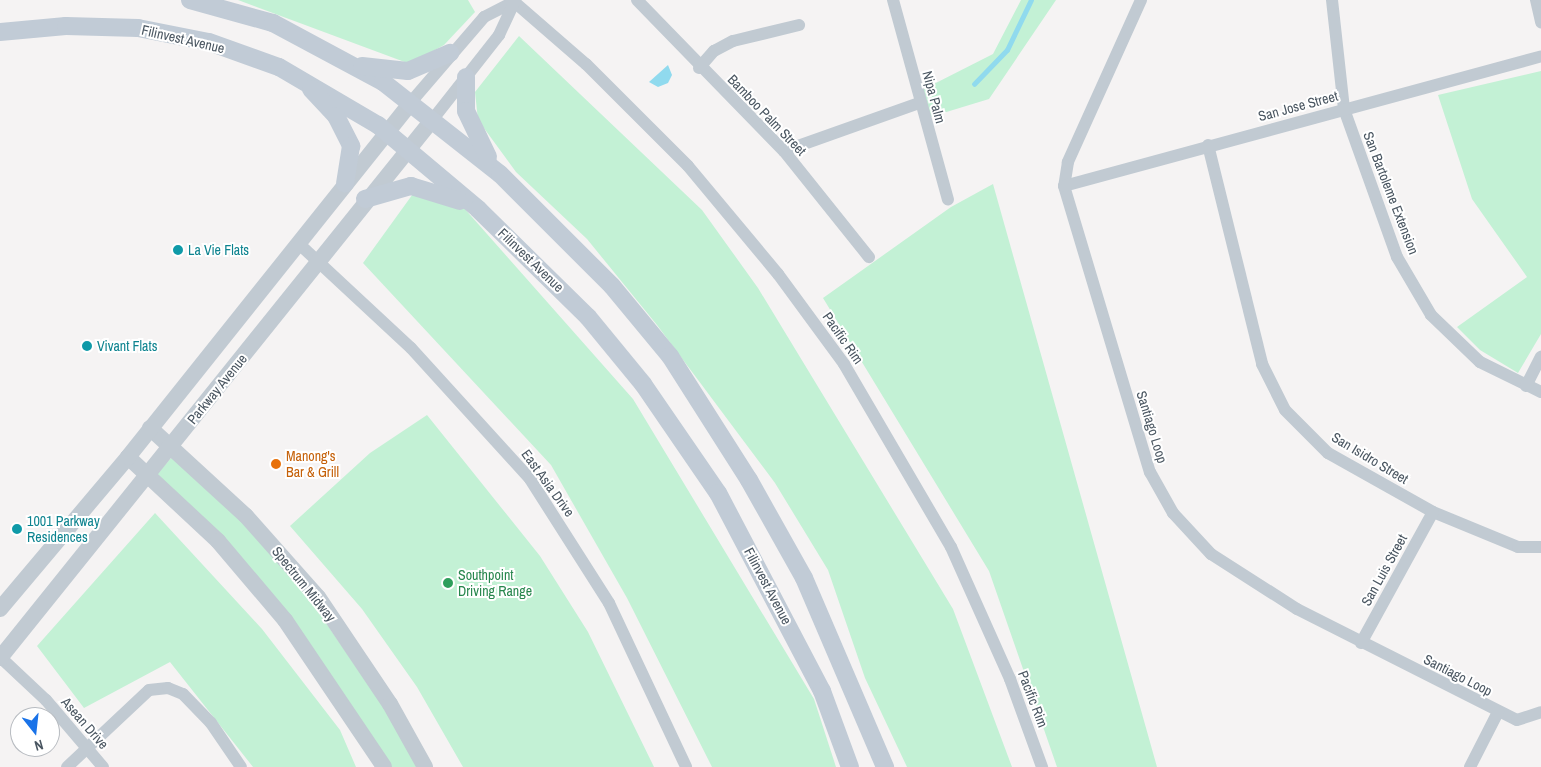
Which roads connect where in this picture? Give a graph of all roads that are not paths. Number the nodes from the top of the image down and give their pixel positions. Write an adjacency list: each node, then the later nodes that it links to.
1 (190, 0): 13 (main road)
2 (637, 0): 14 (street, Bamboo Palm Street)
3 (893, 0): 18 (street, Nipa Palm)
4 (1141, 0): 27 (street, Santiago Loop)
5 (1332, 0): 19 (street, San Bartoleme Extension)
6 (1536, 0): 8 (street)
7 (514, 1): 11 (street); 16 (street); 57 (street, Pacific Rim)
8 (1541, 22)
9 (799, 25): 14 (street)
10 (0, 32): 15 (main road, Filinvest Avenue)
11 (450, 53): 13 (main road); 17 (street)
12 (1541, 56): 19 (street, San Jose Street)
13 (352, 64): 17 (main road)
14 (699, 68): 24 (street, Bamboo Palm Street)
15 (299, 76): 21 (main road, Filinvest Avenue); 26 (main road)
16 (466, 77): 20 (street); 25 (main road)
17 (411, 102): 20 (main road); 21 (street, Parkway Avenue)
18 (919, 103): 24 (street); 29 (street, Nipa Palm)
19 (1344, 109): 22 (street, San Jose Street); 35 (street, San Bartoleme Extension)
20 (433, 119): 23 (street, Parkway Avenue); 25 (main road)
21 (387, 131): 23 (main road, Filinvest Avenue); 26 (street, Parkway Avenue)
22 (1208, 145): 27 (street, San Jose Street); 41 (street, San Isidro Street)
23 (407, 149): 28 (street, Parkway Avenue); 30 (main road, Filinvest Avenue)
24 (784, 151): 32 (street, Bamboo Palm Street)
25 (500, 174): 56 (main road)
26 (345, 184): 31 (street, Parkway Avenue)
27 (1064, 186): 44 (street, Santiago Loop)
28 (365, 199): 30 (main road); 33 (street, Parkway Avenue)
29 (948, 200)
30 (478, 209): 55 (main road, Filinvest Avenue)
31 (298, 243): 33 (street, East Asia Drive); 37 (street, Parkway Avenue)
32 (869, 257)
33 (319, 262): 38 (street, Parkway Avenue); 54 (street, East Asia Drive)
34 (1541, 358): 35 (street)
35 (1526, 386): 36 (street, San Bartoleme Extension)
36 (1541, 392)
37 (150, 428): 38 (street, Spectrum Midway); 39 (street, Parkway Avenue)
38 (171, 446): 40 (street, Parkway Avenue); 53 (street, Spectrum Midway)
39 (128, 457): 40 (street); 43 (street, Parkway Avenue)
40 (148, 475): 45 (street, Parkway Avenue); 52 (street)
41 (1433, 512): 42 (street, San Isidro Street); 44 (street, San Luis Street)
42 (1541, 547)
43 (0, 609)
44 (1361, 643): 46 (street, Santiago Loop)
45 (0, 657): 48 (street, Asean Drive)
46 (1498, 712): 47 (street, Santiago Loop); 58 (street)
47 (1541, 712)
48 (86, 746): 49 (street); 50 (street, Asean Drive); 51 (street)
49 (67, 767)
50 (103, 767)
51 (241, 767)
52 (384, 767)
53 (425, 767)
54 (686, 767)
55 (850, 767)
56 (886, 767)
57 (1042, 767)
58 (1470, 767)

